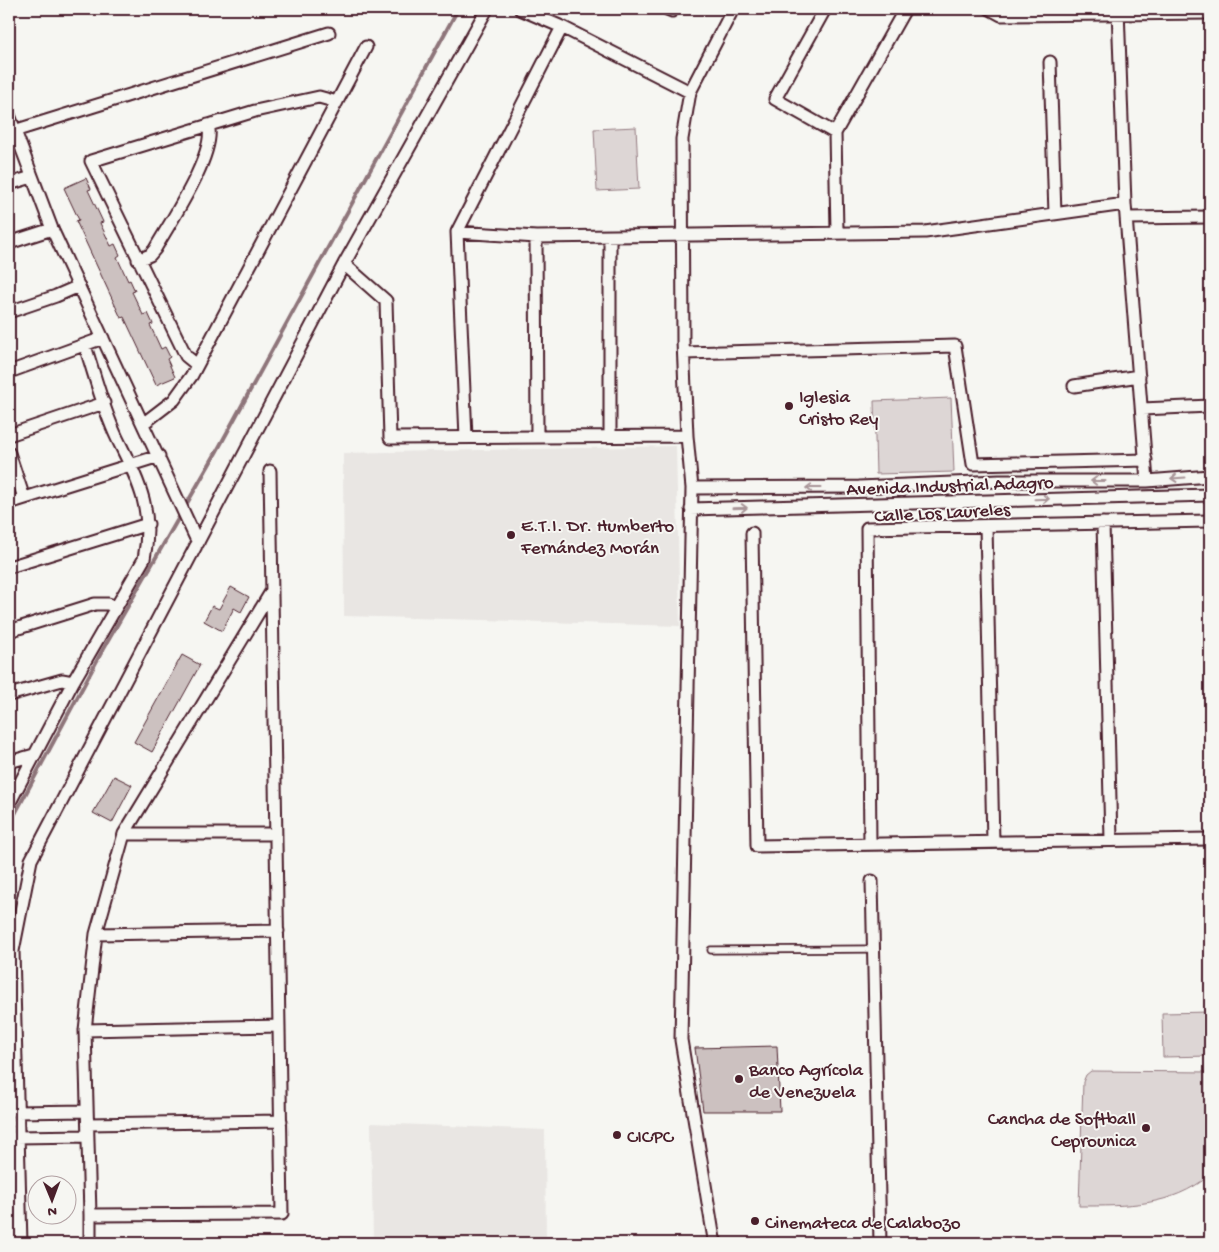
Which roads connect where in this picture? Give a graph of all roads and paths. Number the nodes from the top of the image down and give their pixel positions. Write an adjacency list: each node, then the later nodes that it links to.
1 (487, 9): 33 (street)
2 (520, 9): 9 (street)
3 (733, 9): 13 (street)
4 (825, 9): 18 (street)
5 (905, 9): 18 (street)
6 (990, 9): 7 (street)
7 (1119, 12): 8 (street); 21 (street)
8 (1210, 12)
9 (562, 27): 13 (street); 27 (street)
10 (329, 33): 17 (street)
11 (366, 47): 14 (street)
12 (1050, 62): 22 (street)
13 (690, 92): 28 (street)
14 (337, 102): 16 (street); 39 (street)
15 (9, 115): 17 (street)
16 (208, 125): 32 (street); 32 (street)
17 (14, 131): 19 (street)
18 (835, 133): 26 (street)
19 (32, 177): 20 (street); 25 (street)
20 (9, 184)
21 (1125, 204): 22 (street); 24 (street)
22 (1056, 214): 26 (street)
23 (1210, 217): 24 (street)
24 (1126, 218): 41 (street)
25 (52, 229): 31 (street); 34 (street)
26 (837, 231): 28 (street)
27 (458, 232): 29 (street); 50 (street)
28 (683, 235): 30 (street); 38 (street)
29 (536, 237): 30 (street); 51 (street)
30 (610, 237): 48 (street)
31 (9, 243)
32 (138, 260): 39 (street)
33 (344, 264): 50 (street); 69 (street)
34 (79, 286): 35 (street); 36 (street)
35 (9, 312)
36 (103, 338): 37 (street); 46 (street)
37 (85, 346): 40 (street); 43 (street)
38 (684, 353): 49 (street); 54 (street)
39 (197, 365): 46 (street)
40 (9, 372)
41 (1139, 376): 42 (street); 45 (street)
42 (1074, 386)
43 (104, 403): 47 (street); 55 (street)
44 (1210, 406): 45 (street)
45 (1142, 410): 54 (street)
46 (144, 423): 53 (street)
47 (9, 435)
48 (610, 436): 49 (street); 51 (street)
49 (687, 436): 59 (street)
50 (466, 437): 51 (street)
51 (537, 437)
52 (9, 453): 61 (street)
53 (159, 456): 55 (street); 69 (street)
54 (1146, 460): 58 (street)
55 (131, 464): 61 (street); 66 (street)
56 (270, 471): 71 (street)
57 (1210, 476): 58 (street, Avenida Industrial Adagro, one-way to 58)
58 (1147, 480): 59 (street, Avenida Industrial Adagro, one-way to 59)
59 (692, 488): 63 (street)
60 (1210, 494): 63 (street, Avenida Industrial Adagro, one-way to 60)
61 (24, 498): 62 (street)
62 (9, 503)
63 (691, 509): 101 (street)
64 (1210, 521): 65 (street, Calle Los Laureles)
65 (1103, 523): 67 (street, Calle Los Laureles); 82 (street)
66 (148, 524): 70 (street); 72 (street)
67 (986, 526): 83 (street); 84 (street, Calle Los Laureles)
68 (752, 533): 84 (street)
69 (198, 543): 93 (street)
70 (9, 567)
71 (271, 592): 79 (street); 80 (street)
72 (116, 607): 73 (street); 74 (street)
73 (9, 631)
74 (73, 682): 75 (street); 76 (street)
75 (9, 695)
76 (34, 755): 77 (street); 78 (street)
77 (9, 762)
78 (9, 804)
79 (124, 834): 80 (street); 87 (street)
80 (276, 834): 86 (street)
81 (1210, 839): 82 (street)
82 (1111, 840): 83 (street)
83 (994, 842): 84 (street)
84 (870, 844)
85 (872, 882): 88 (street)
86 (278, 930): 87 (street); 90 (street)
87 (96, 934): 91 (street)
88 (873, 949): 89 (lane); 102 (street)
89 (711, 950)
90 (279, 1026): 91 (street); 94 (street)
91 (85, 1030): 92 (street)
92 (87, 1111): 93 (street); 95 (street)
93 (16, 1112): 97 (street)
94 (281, 1120): 95 (street); 98 (street)
95 (88, 1124): 96 (street)
96 (88, 1136): 97 (street); 98 (street)
97 (16, 1137): 99 (street)
98 (90, 1215): 100 (street)
99 (21, 1243)
100 (90, 1243)
101 (717, 1243)
102 (880, 1243)

